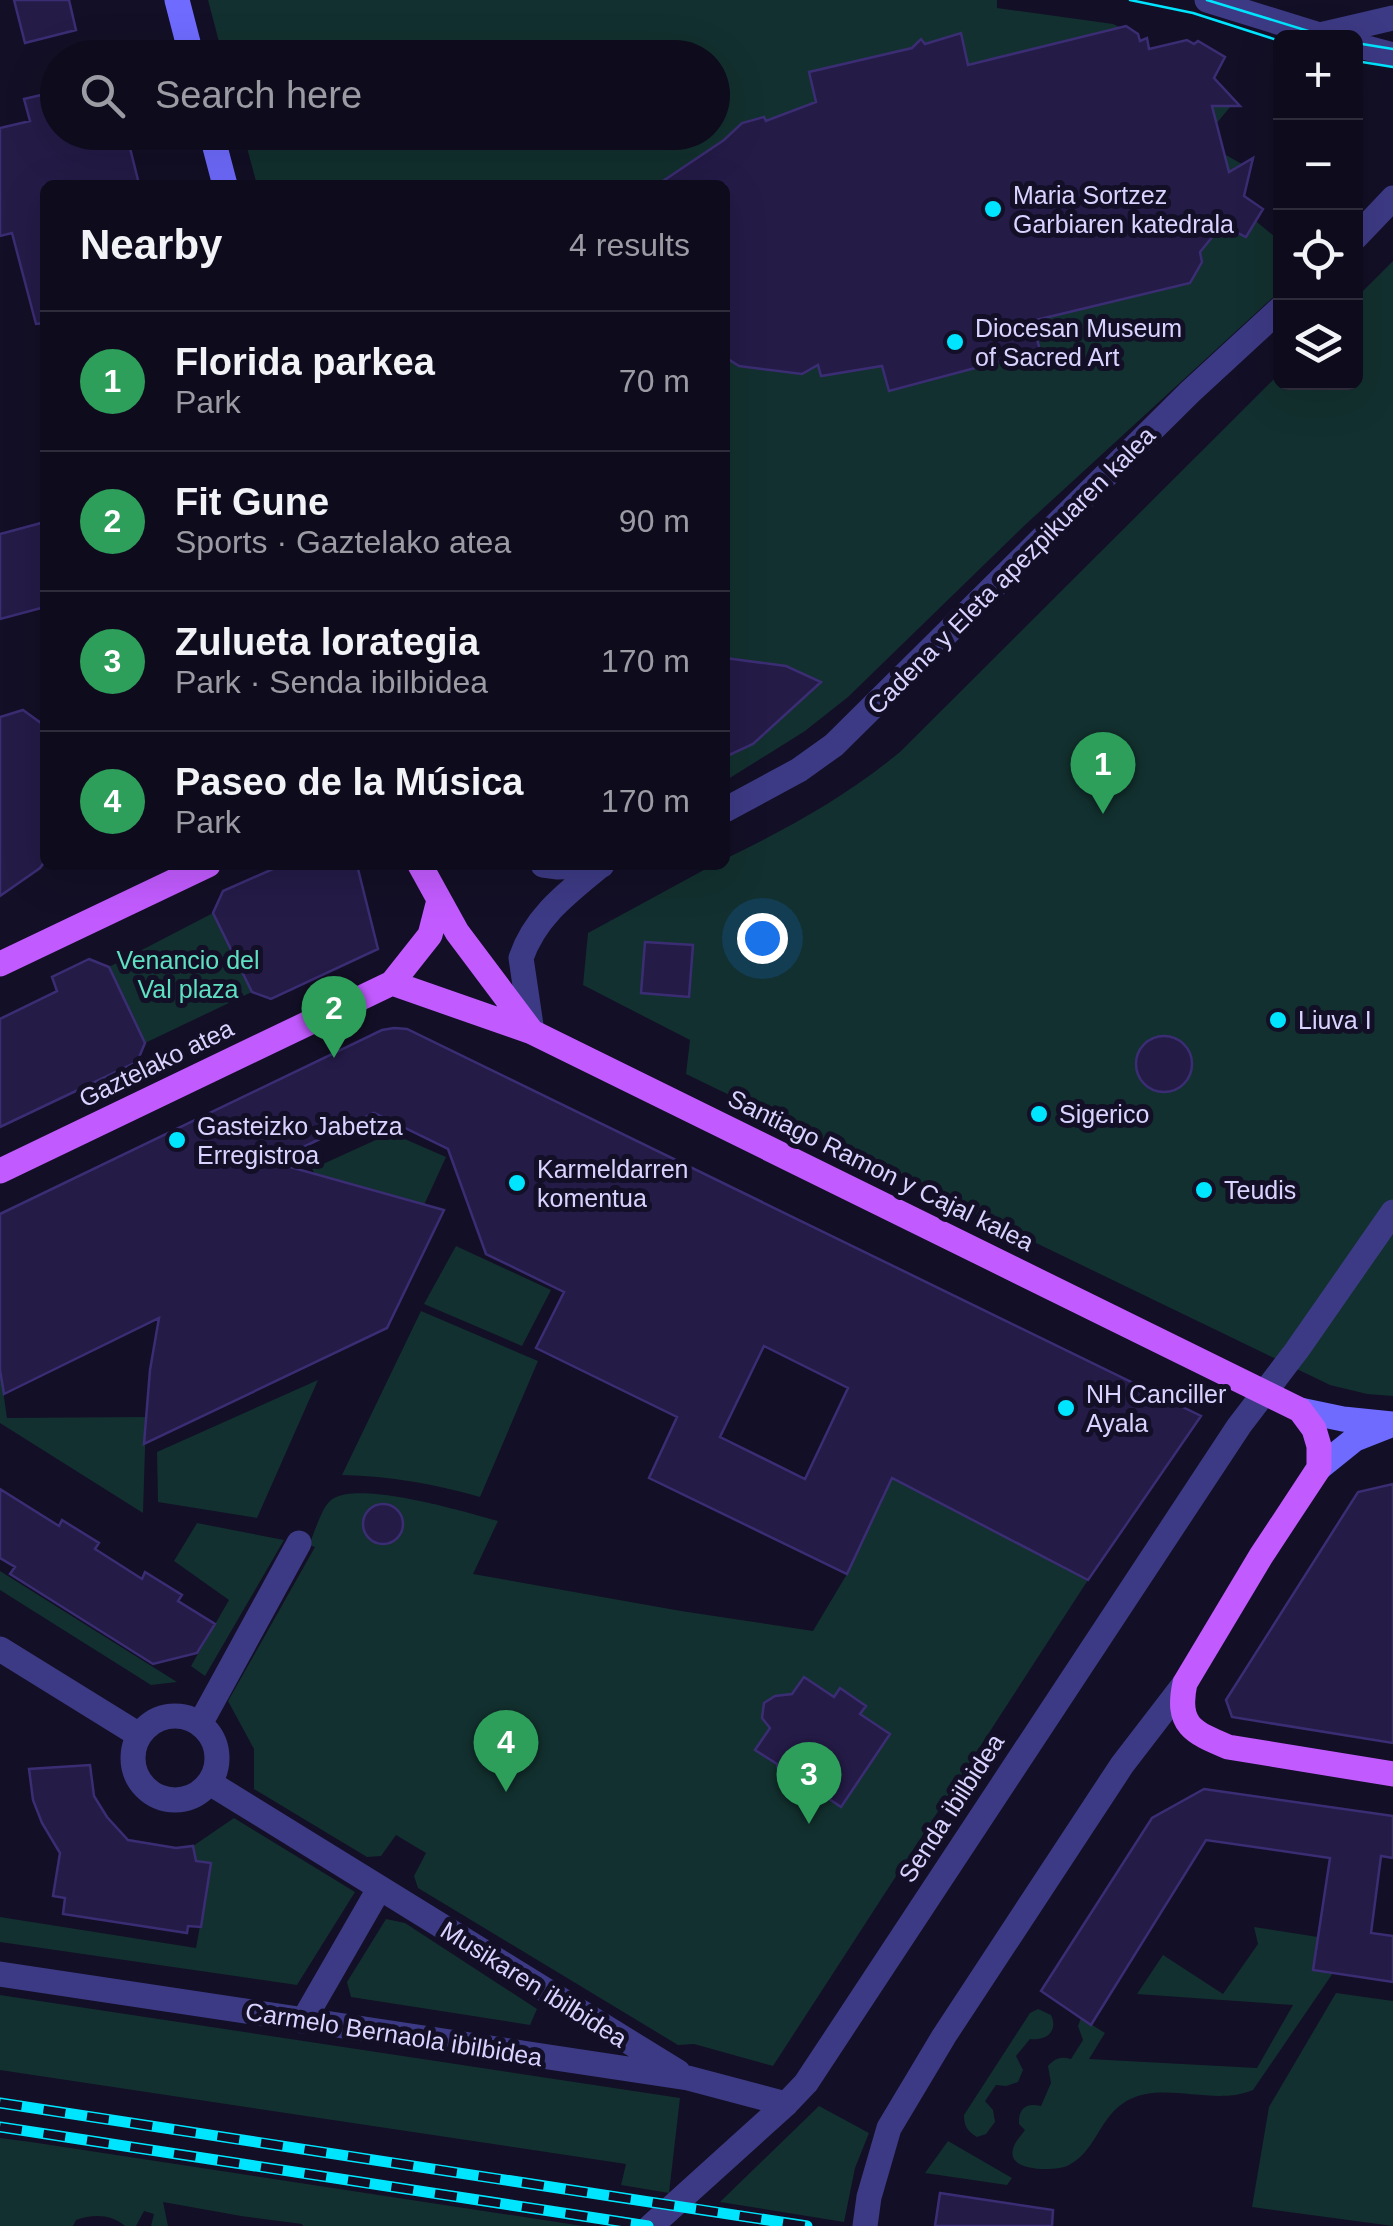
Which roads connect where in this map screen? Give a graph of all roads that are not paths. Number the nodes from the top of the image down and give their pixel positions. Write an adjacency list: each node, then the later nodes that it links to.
1 (177, 0): 6 (main road)
2 (1207, 0): 4 (street)
3 (1393, 18): 5 (street)
4 (1305, 30)
5 (1348, 30)
6 (187, 40)
7 (1363, 46): 8 (street)
8 (1393, 55)
9 (215, 150): 10 (main road)
10 (223, 180)
11 (1393, 198): 12 (street)
12 (1363, 230)
13 (1273, 315): 14 (street, Cadena y Eleta apezpikuaren kalea)
14 (730, 807)
15 (197, 870): 19 (main road)
16 (423, 870): 18 (main road, Santiago Ramon y Cajal kalea)
17 (596, 870): 21 (street)
18 (439, 900): 20 (main road, Gaztelako atea); 21 (main road, Santiago Ramon y Cajal kalea)
19 (0, 964)
20 (392, 982): 21 (main road); 22 (main road, Gaztelako atea)
21 (532, 1032): 24 (main road, Santiago Ramon y Cajal kalea)
22 (0, 1171)
23 (1393, 1212): 24 (street, Senda ibilbidea)
24 (1266, 1393): 25 (main road, Santiago Ramon y Cajal kalea); 39 (street, Senda ibilbidea)
25 (1300, 1410): 26 (main road, Santiago Ramon y Cajal kalea); 27 (main road)
26 (1393, 1424): 27 (main road)
27 (1319, 1468): 30 (main road)
28 (299, 1543): 31 (street)
29 (0, 1649): 32 (street)
30 (1185, 1683): 33 (main road); 41 (street)
31 (200, 1724): 32 (street); 34 (street)
32 (139, 1735): 34 (street)
33 (1393, 1774)
34 (210, 1783): 35 (street, Musikaren ibilbidea)
35 (380, 1889): 37 (street); 38 (street, Musikaren ibilbidea)
36 (0, 1974): 37 (street, Carmelo Bernaola ibilbidea)
37 (303, 2021): 38 (street, Carmelo Bernaola ibilbidea)
38 (688, 2078): 39 (street, Carmelo Bernaola ibilbidea)
39 (786, 2104): 40 (street, Senda ibilbidea)
40 (652, 2226)
41 (865, 2226)

